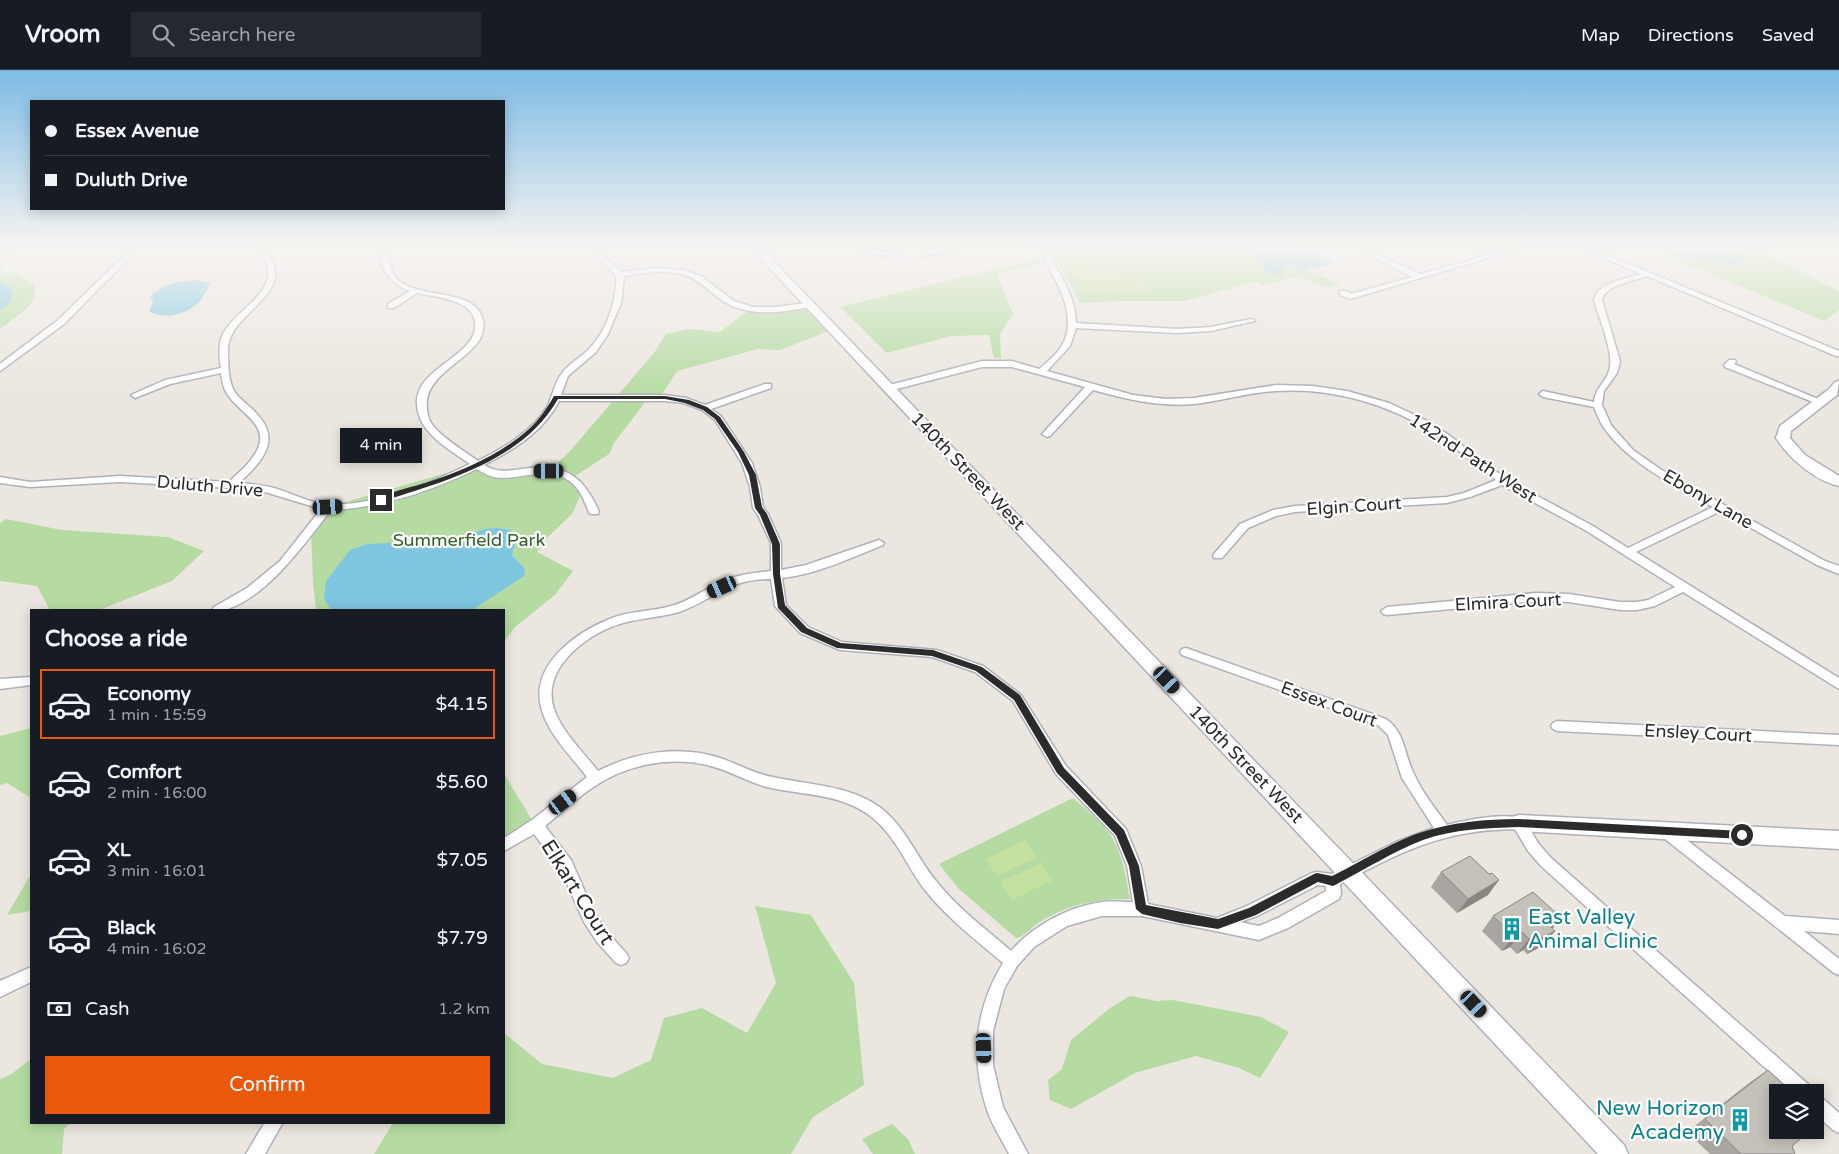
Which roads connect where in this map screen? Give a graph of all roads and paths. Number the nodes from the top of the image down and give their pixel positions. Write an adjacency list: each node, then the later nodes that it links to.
1 (88, 296): 17 (street)
2 (263, 296): 18 (street)
3 (409, 296): 12 (street)
4 (437, 296): 31 (street)
5 (618, 296): 26 (street, Duluth Drive)
6 (722, 296): 11 (street)
7 (802, 296): 11 (street, 140th Street West)
8 (1065, 296): 14 (street)
9 (1599, 296): 28 (street)
10 (1699, 296): 15 (street)
11 (810, 304): 23 (street, 140th Street West)
12 (392, 306)
13 (1251, 320): 14 (street)
14 (1073, 325): 19 (street)
15 (1839, 354)
16 (1732, 362): 27 (street)
17 (0, 368)
18 (225, 370): 25 (street); 35 (street)
19 (1042, 371): 22 (street, 142nd Path West); 23 (street, 142nd Path West)
20 (1839, 385): 27 (street)
21 (768, 386): 29 (street)
22 (1091, 386): 30 (street); 33 (street, 142nd Path West)
23 (889, 388): 60 (street, 140th Street West)
24 (1543, 394): 28 (street)
25 (135, 395)
26 (556, 398): 29 (street); 31 (street, Duluth Drive)
27 (1821, 402): 34 (street)
28 (1598, 405): 37 (street, Ebony Lane)
29 (705, 408): 43 (street)
30 (1046, 434)
31 (478, 464): 36 (street, Duluth Drive); 38 (street)
32 (0, 480): 35 (street, Duluth Drive)
33 (1504, 481): 40 (street, 142nd Path West); 41 (street, Elgin Court)
34 (1839, 482)
35 (231, 485): 36 (street, Duluth Drive)
36 (328, 507): 45 (street)
37 (1721, 508): 40 (street); 42 (street, Ebony Lane)
38 (594, 512)
39 (879, 543): 43 (street)
40 (1628, 552): 44 (street, 142nd Path West)
41 (1218, 556)
42 (1839, 570)
43 (776, 574): 53 (street); 61 (street)
44 (1684, 587): 46 (street, Elmira Court); 50 (street, 142nd Path West)
45 (220, 609)
46 (1387, 611)
47 (1186, 652): 56 (street, Essex Court)
48 (30, 680): 49 (street)
49 (0, 684)
50 (1839, 684)
51 (1557, 726): 52 (street, Ensley Court)
52 (1839, 740)
53 (596, 778): 55 (street); 66 (street)
54 (1519, 823): 56 (street); 57 (street); 70 (street)
55 (535, 826): 59 (street); 65 (street, Elkart Court)
56 (1443, 830): 60 (street)
57 (1665, 831): 58 (street); 62 (street)
58 (1839, 840)
59 (505, 844)
60 (1341, 877): 63 (street); 63 (street); 76 (street, 140th Street West)
61 (1142, 909): 63 (street); 66 (street)
62 (1782, 923): 64 (street); 67 (street)
63 (1218, 924)
64 (1839, 927)
65 (621, 958)
66 (1012, 961): 75 (street)
67 (1839, 968)
68 (30, 974): 69 (street)
69 (0, 989)
70 (1795, 1084)
71 (1824, 1111): 73 (street)
72 (274, 1124): 74 (street)
73 (1839, 1124)
74 (255, 1154)
75 (1019, 1154)
76 (1615, 1154)

